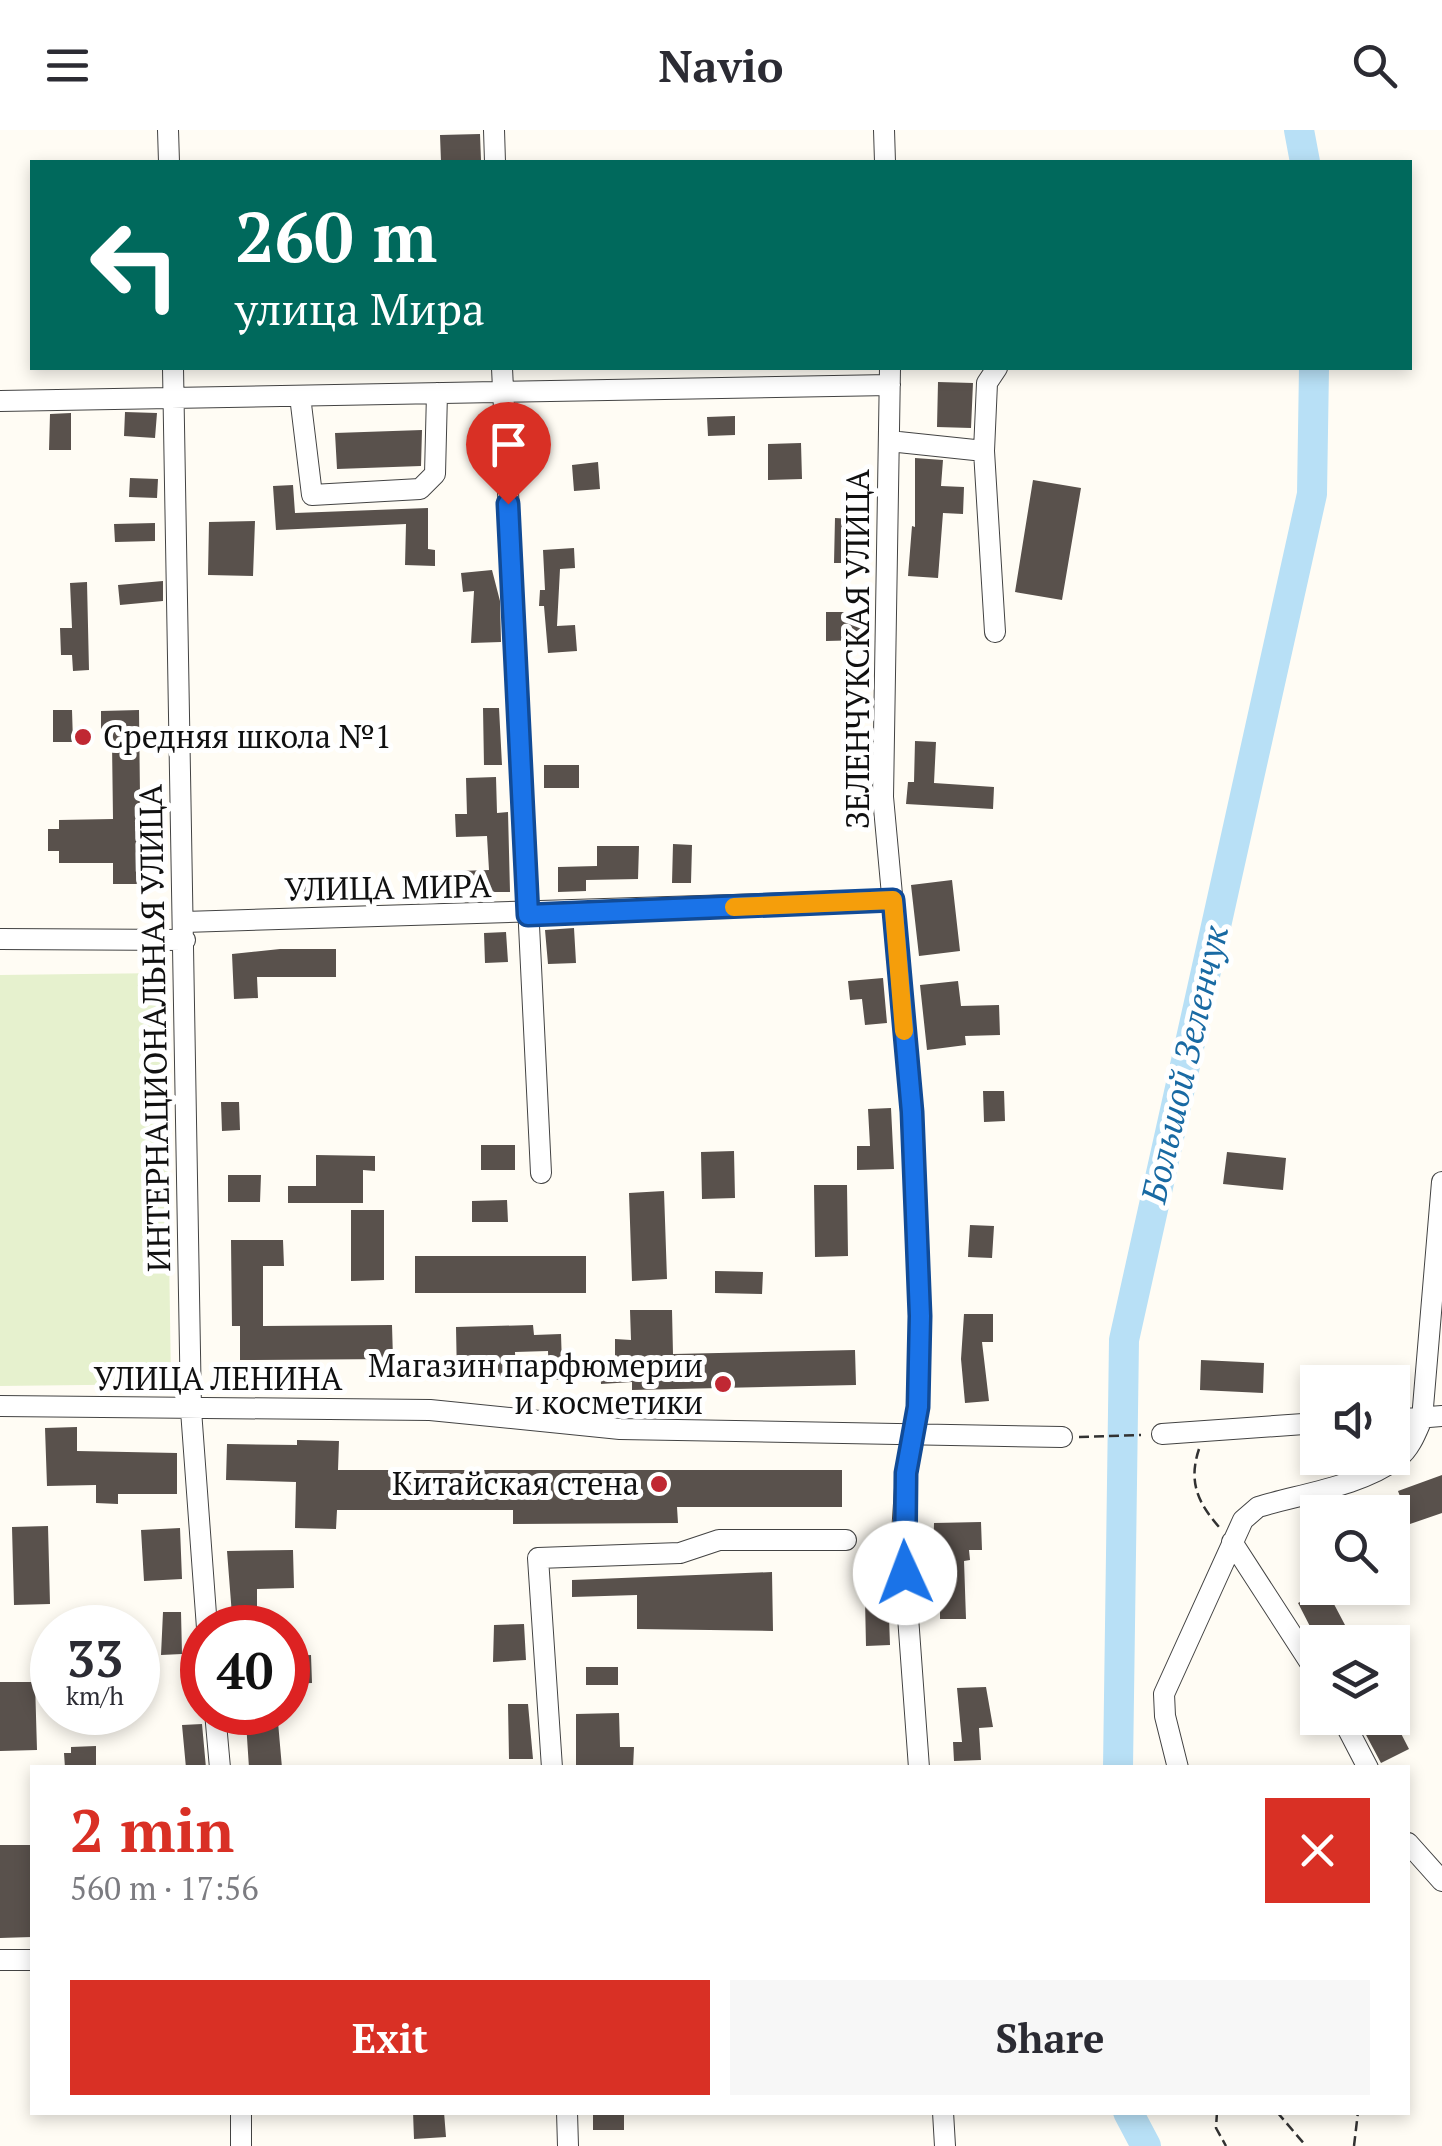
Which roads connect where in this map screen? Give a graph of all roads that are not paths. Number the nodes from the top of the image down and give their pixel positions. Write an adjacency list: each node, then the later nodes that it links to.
1 (168, 130): 4 (street)
2 (494, 130): 5 (street)
3 (884, 130): 6 (street)
4 (169, 160)
5 (496, 160)
6 (885, 160)
7 (173, 370): 14 (street, ИНТЕРНАЦИОНАЛЬНАЯ УЛИЦА)
8 (502, 370): 11 (street)
9 (996, 370): 17 (street)
10 (890, 376): 11 (street); 16 (street, ЗЕЛЕНЧУКСКАЯ УЛИЦА)
11 (503, 392): 12 (street); 20 (street)
12 (437, 393): 13 (street); 13 (street)
13 (300, 396): 14 (street)
14 (174, 398): 15 (street); 21 (street, ИНТЕРНАЦИОНАЛЬНАЯ УЛИЦА)
15 (0, 402)
16 (889, 441): 17 (street); 19 (street, ЗЕЛЕНЧУКСКАЯ УЛИЦА)
17 (984, 451): 18 (street)
18 (995, 632)
19 (893, 900): 20 (street, УЛИЦА МИРА); 29 (street, ЗЕЛЕНЧУКСКАЯ УЛИЦА)
20 (528, 915): 21 (street, УЛИЦА МИРА); 23 (street)
21 (184, 931): 22 (street, УЛИЦА МИРА); 26 (street, ИНТЕРНАЦИОНАЛЬНАЯ УЛИЦА)
22 (0, 939)
23 (540, 1173)
24 (1442, 1182): 27 (street)
25 (0, 1406): 26 (street, УЛИЦА ЛЕНИНА)
26 (191, 1410): 29 (street, УЛИЦА ЛЕНИНА); 34 (street, ИНТЕРНАЦИОНАЛЬНАЯ УЛИЦА)
27 (1432, 1418): 33 (street)
28 (1300, 1424): 30 (street)
29 (914, 1432): 31 (street, УЛИЦА ЛЕНИНА); 40 (street, ЗЕЛЕНЧУКСКАЯ УЛИЦА)
30 (1162, 1434)
31 (1062, 1437)
32 (846, 1540): 39 (street)
33 (1232, 1542): 35 (street); 41 (street)
34 (204, 1605)
35 (1300, 1647)
36 (217, 1735): 38 (street)
37 (1351, 1735): 42 (street)
38 (220, 1765)
39 (552, 1765)
40 (919, 1765)
41 (1177, 1765)
42 (1366, 1765)
43 (1410, 1845): 44 (street)
44 (1442, 1882)
45 (0, 1960): 46 (street)
46 (30, 1960)
47 (241, 2115): 50 (street)
48 (568, 2115): 51 (street)
49 (943, 2115): 52 (street)
50 (241, 2146)
51 (568, 2146)
52 (945, 2146)

